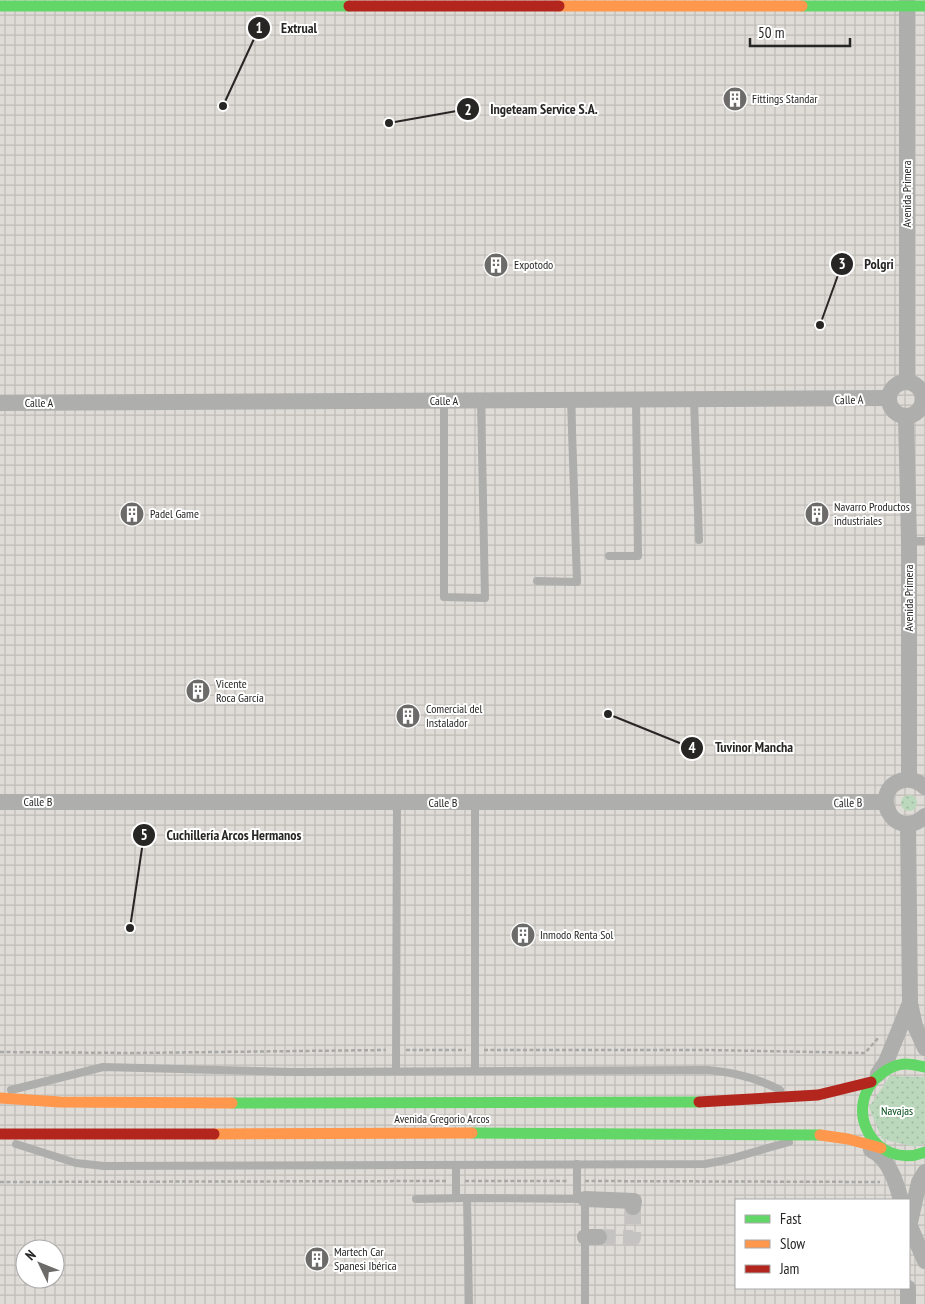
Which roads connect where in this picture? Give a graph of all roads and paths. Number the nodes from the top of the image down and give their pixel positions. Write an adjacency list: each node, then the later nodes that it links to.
1 (907, 3): 2 (main road); 3 (main road); 4 (street, Avenida Primera)
2 (0, 6)
3 (925, 6)
4 (907, 382): 5 (street); 6 (street)
5 (924, 394): 13 (street)
6 (888, 398): 10 (street, Calle A); 13 (street)
7 (444, 400): 11 (street, Calle A); 11 (lane); 12 (street, Calle A)
8 (571, 400): 9 (street, Calle A); 11 (street, Calle A); 17 (lane)
9 (636, 400): 10 (street, Calle A); 16 (lane)
10 (694, 400): 14 (lane)
11 (481, 401)
12 (0, 403)
13 (906, 417): 15 (street, Avenida Primera)
14 (699, 540)
15 (917, 541): 18 (street, Avenida Primera)
16 (609, 556)
17 (537, 581)
18 (909, 779): 19 (street); 21 (street)
19 (925, 787)
20 (0, 802): 22 (street, Calle B)
21 (885, 802): 23 (street, Calle B); 25 (street)
22 (397, 803): 23 (street, Calle B); 29 (lane)
23 (475, 803): 30 (lane)
24 (925, 816): 25 (street)
25 (908, 824): 26 (street)
26 (910, 1003): 27 (street); 31 (street)
27 (925, 1048)
28 (925, 1067): 31 (main road, Avenida Gregorio Arcos)
29 (396, 1071): 30 (lane); 32 (lane)
30 (474, 1071): 33 (lane)
31 (874, 1078): 33 (main road, Avenida Gregorio Arcos); 38 (main road)
32 (0, 1096): 33 (main road, Avenida Gregorio Arcos)
33 (795, 1097)
34 (0, 1134): 35 (main road, Avenida Gregorio Arcos)
35 (809, 1134): 37 (main road, Avenida Gregorio Arcos); 40 (lane)
36 (0, 1139): 41 (lane)
37 (849, 1139): 38 (main road, Avenida Gregorio Arcos); 42 (street)
38 (883, 1149): 39 (main road, Avenida Gregorio Arcos); 42 (street)
39 (925, 1152)
40 (577, 1164): 41 (lane); 47 (lane)
41 (456, 1165): 44 (lane)
42 (889, 1168): 48 (street)
43 (925, 1172): 50 (street)
44 (456, 1198): 45 (lane); 46 (lane)
45 (467, 1198): 47 (lane); 54 (lane)
46 (416, 1199)
47 (581, 1199): 49 (street); 55 (lane)
48 (901, 1199)
49 (633, 1207)
50 (910, 1221)
51 (910, 1227): 52 (street)
52 (925, 1261)
53 (908, 1289): 56 (street)
54 (468, 1304)
55 (585, 1304)
56 (908, 1304)

